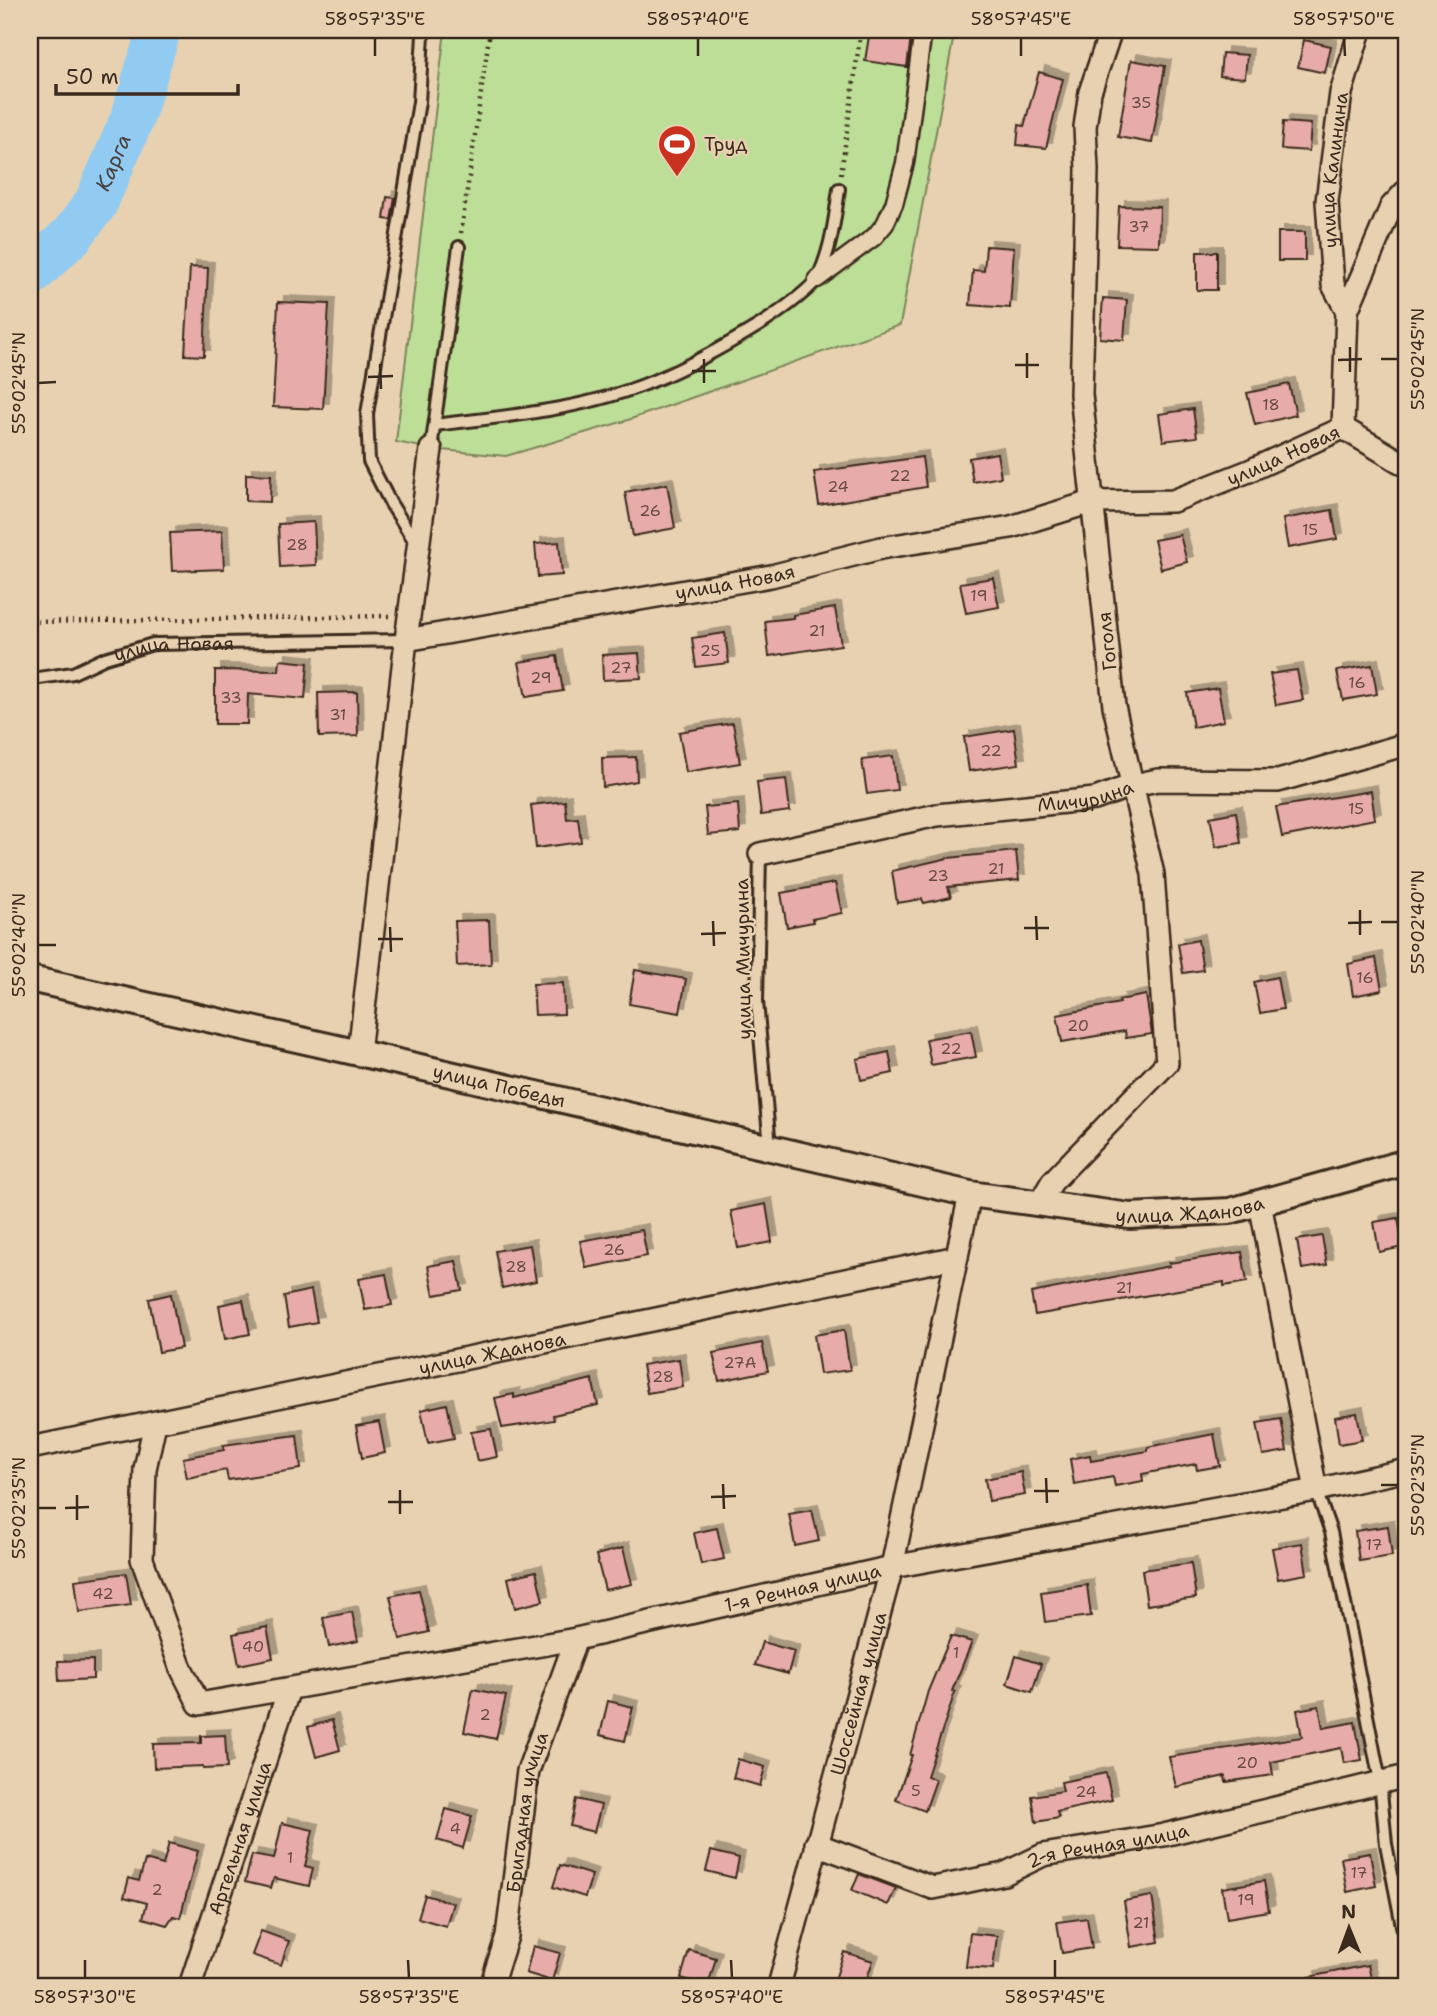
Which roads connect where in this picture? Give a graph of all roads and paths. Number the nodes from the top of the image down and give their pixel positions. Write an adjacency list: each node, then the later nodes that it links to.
1 (490, 30): 9 (path)
2 (861, 30): 7 (path)
3 (923, 30): 10 (street)
4 (1111, 30): 16 (street, Гоголя)
5 (1360, 30): 11 (street, улица Калинина)
6 (424, 35): 17 (lane)
7 (839, 189): 10 (lane)
8 (1407, 190): 11 (street, улица Калинина)
9 (459, 247): 12 (lane)
10 (817, 279): 12 (lane)
11 (1347, 311): 13 (street, улица Калинина)
12 (435, 425): 14 (lane)
13 (1343, 428): 15 (street, улица Новая); 16 (street, улица Новая)
14 (431, 449): 17 (street)
15 (1407, 466)
16 (1091, 502): 20 (street, улица Новая); 23 (street, Гоголя)
17 (419, 547): 18 (street)
18 (410, 616): 19 (path); 20 (street)
19 (30, 622)
20 (406, 640): 21 (lane, улица Новая); 26 (street)
21 (39, 678)
22 (1407, 744): 23 (street, Мичурина)
23 (1133, 785): 24 (street, Мичурина); 31 (street, Гоголя)
24 (760, 854): 27 (lane, улица Мичурина)
25 (30, 979): 26 (street, улица Победы)
26 (359, 1053): 27 (street, улица Победы)
27 (770, 1147): 29 (street, улица Победы)
28 (1407, 1163): 30 (street, улица Жданова)
29 (970, 1194): 31 (street, улица Жданова); 32 (street, Шоссейная улица)
30 (1259, 1203): 31 (street, улица Жданова); 36 (street)
31 (1039, 1204)
32 (957, 1257): 33 (street, улица Жданова); 37 (street, Шоссейная улица)
33 (155, 1423): 34 (street, улица Жданова); 39 (street, 1-я Речная улица)
34 (30, 1448)
35 (1407, 1469): 36 (street, 1-я Речная улица)
36 (1316, 1490): 37 (street, 1-я Речная улица); 41 (lane)
37 (892, 1567): 38 (street, 1-я Речная улица); 42 (street, Шоссейная улица)
38 (576, 1639): 39 (street, 1-я Речная улица); 45 (street, Бригадная улица)
39 (289, 1689): 44 (street, Артельная улица)
40 (1407, 1776): 41 (street, 2-я Речная улица)
41 (1380, 1781): 42 (street, 2-я Речная улица); 43 (lane)
42 (816, 1844): 46 (street, Шоссейная улица)
43 (1407, 1951)
44 (190, 1986)
45 (491, 1986)
46 (779, 1986)

